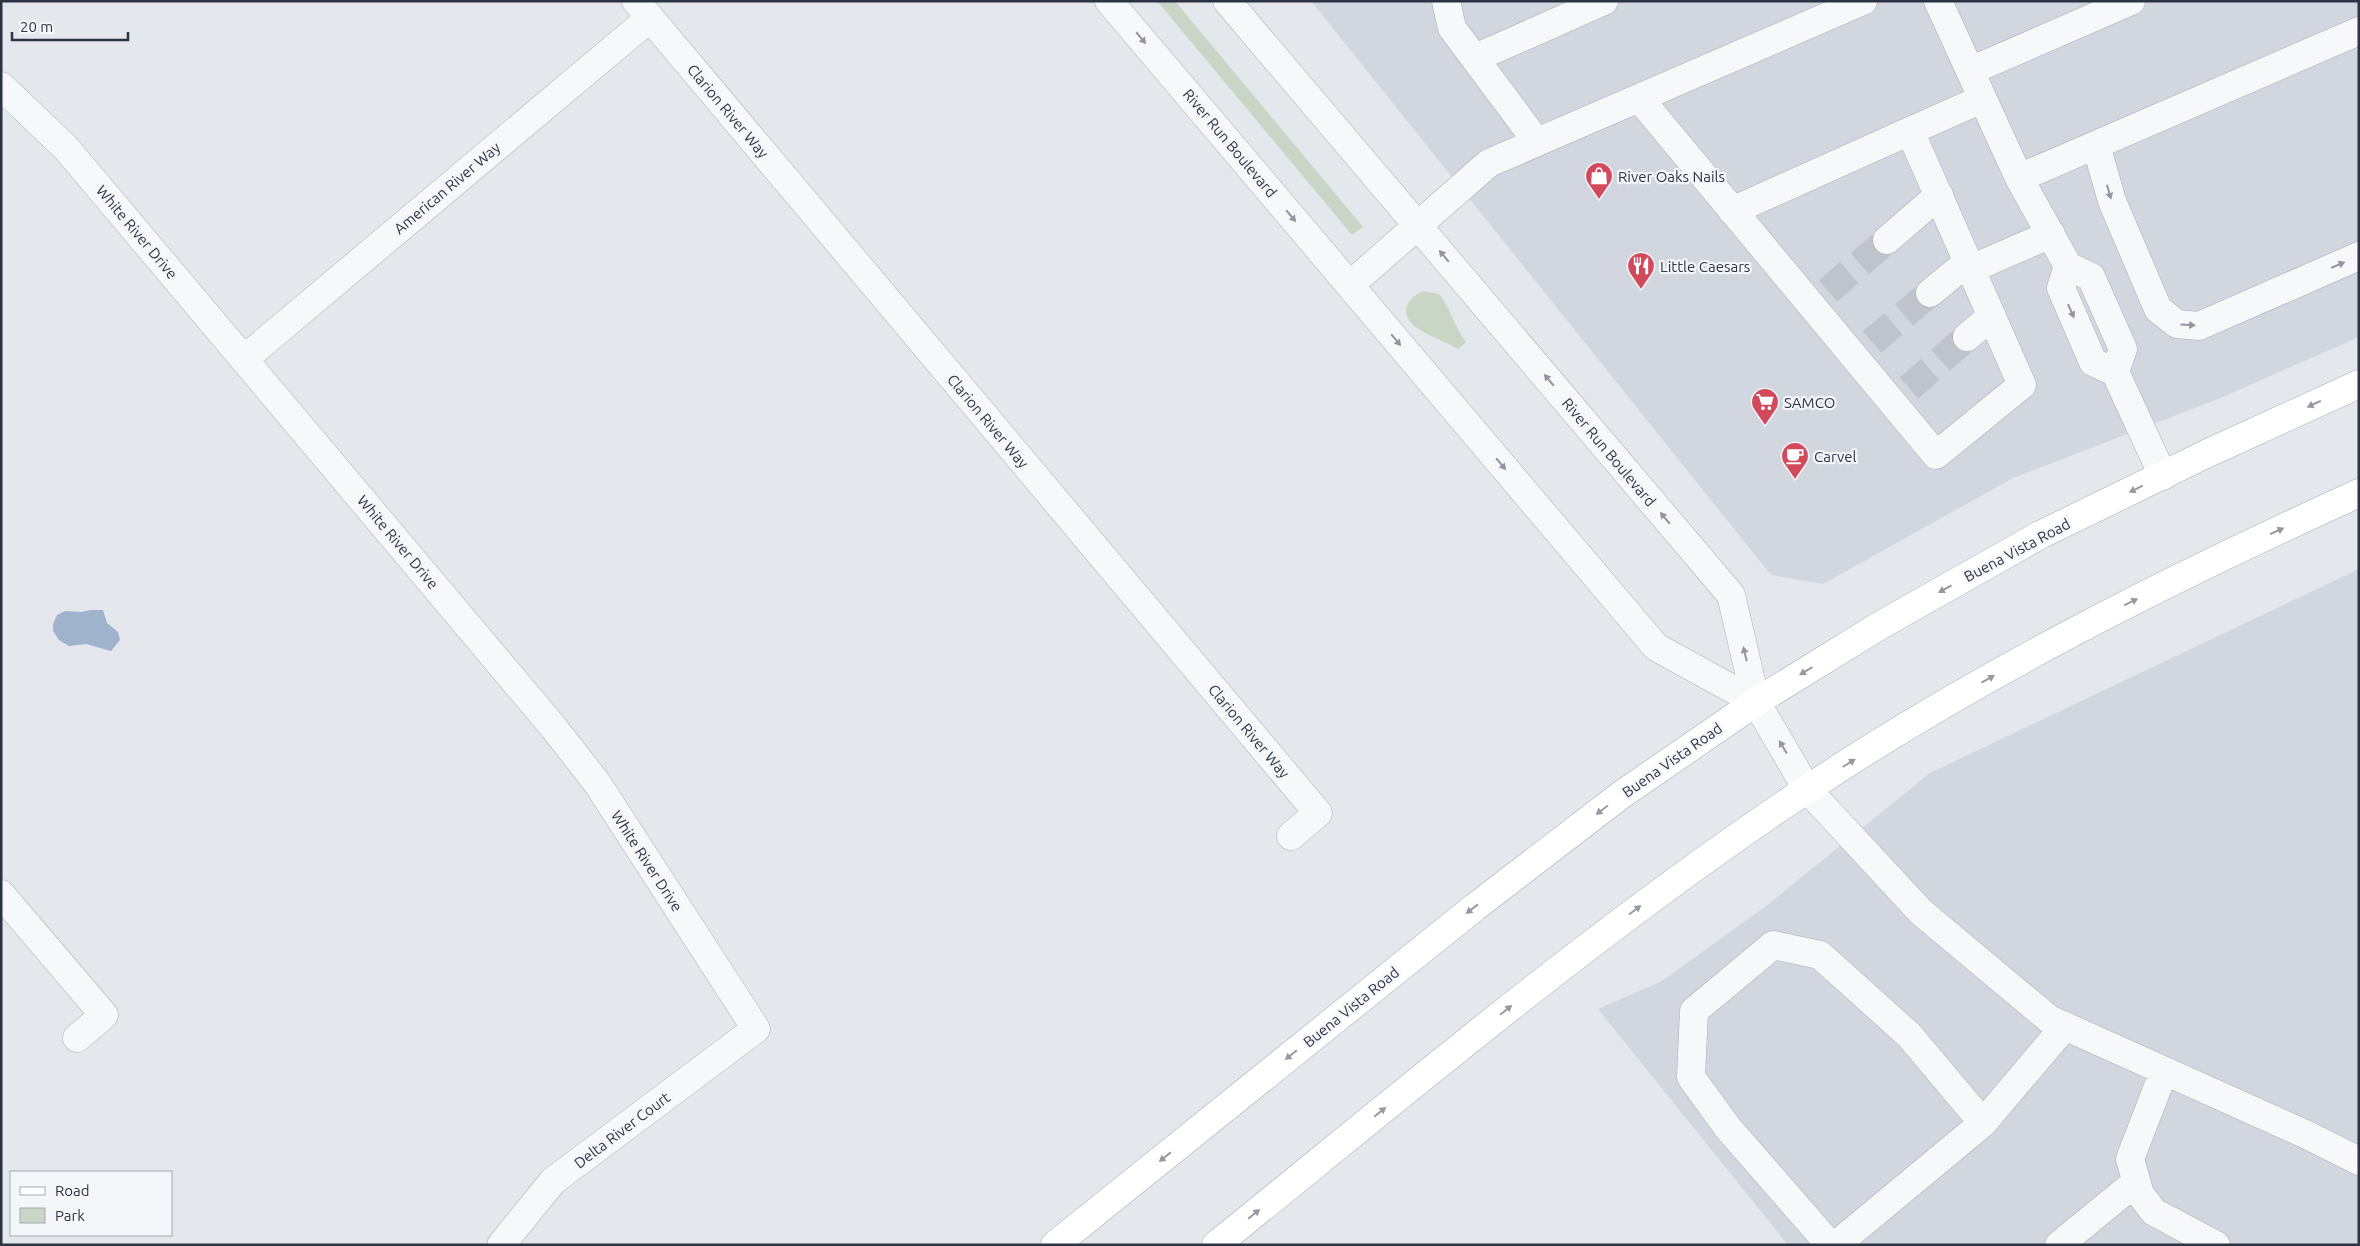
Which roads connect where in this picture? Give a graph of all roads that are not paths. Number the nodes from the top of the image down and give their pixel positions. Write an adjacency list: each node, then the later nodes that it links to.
1 (1109, 1): 26 (street, River Run Boulevard, one-way to 26)
2 (1227, 1): 21 (street, River Run Boulevard)
3 (1446, 1): 10 (street)
4 (1604, 1): 10 (street)
5 (1863, 1): 13 (street)
6 (1938, 1): 11 (street)
7 (2131, 1): 11 (street)
8 (643, 9): 30 (street, American River Way); 36 (street, Clarion River Way)
9 (2359, 31): 17 (street)
10 (1475, 58): 16 (street)
11 (1970, 71): 14 (street)
12 (1, 86): 30 (street, White River Drive)
13 (1639, 98): 16 (street); 20 (street)
14 (1982, 99): 15 (street); 18 (street)
15 (1910, 131): 19 (street); 20 (street)
16 (1537, 142): 21 (street)
17 (2096, 145): 18 (street); 24 (street, one-way to 24)
18 (2019, 178): 22 (street)
19 (1939, 196): 23 (street); 25 (street)
20 (1732, 211): 28 (street)
21 (1417, 225): 26 (street); 34 (street, River Run Boulevard, one-way to 21)
22 (2051, 234): 25 (street); 32 (street)
23 (1887, 240)
24 (2359, 256)
25 (1970, 265): 27 (street); 28 (street)
26 (1350, 285): 34 (street, River Run Boulevard, one-way to 34)
27 (1930, 293)
28 (1992, 316): 29 (street)
29 (1967, 338)
30 (244, 358): 39 (street, White River Drive)
31 (2359, 384): 32 (main road, Buena Vista Road, one-way to 32)
32 (2163, 476): 34 (main road, Buena Vista Road, one-way to 34)
33 (2359, 493): 35 (main road, one-way to 33)
34 (1756, 702): 35 (street, River Run Boulevard, one-way to 34); 46 (main road, Buena Vista Road, one-way to 46)
35 (1807, 789): 38 (street, River Run Boulevard); 47 (main road, one-way to 35)
36 (1291, 836)
37 (1, 894): 40 (street)
38 (2065, 1026): 41 (street, River Run Boulevard); 42 (street)
39 (756, 1029): 45 (street, Delta River Court)
40 (77, 1038)
41 (2164, 1071): 43 (street, River Run Boulevard); 44 (street)
42 (1983, 1122): 48 (street); 49 (street)
43 (2359, 1161)
44 (2136, 1182): 50 (street); 51 (street)
45 (501, 1245)
46 (1055, 1245)
47 (1216, 1245)
48 (1830, 1245)
49 (1836, 1245)
50 (2059, 1245)
51 (2216, 1245)

